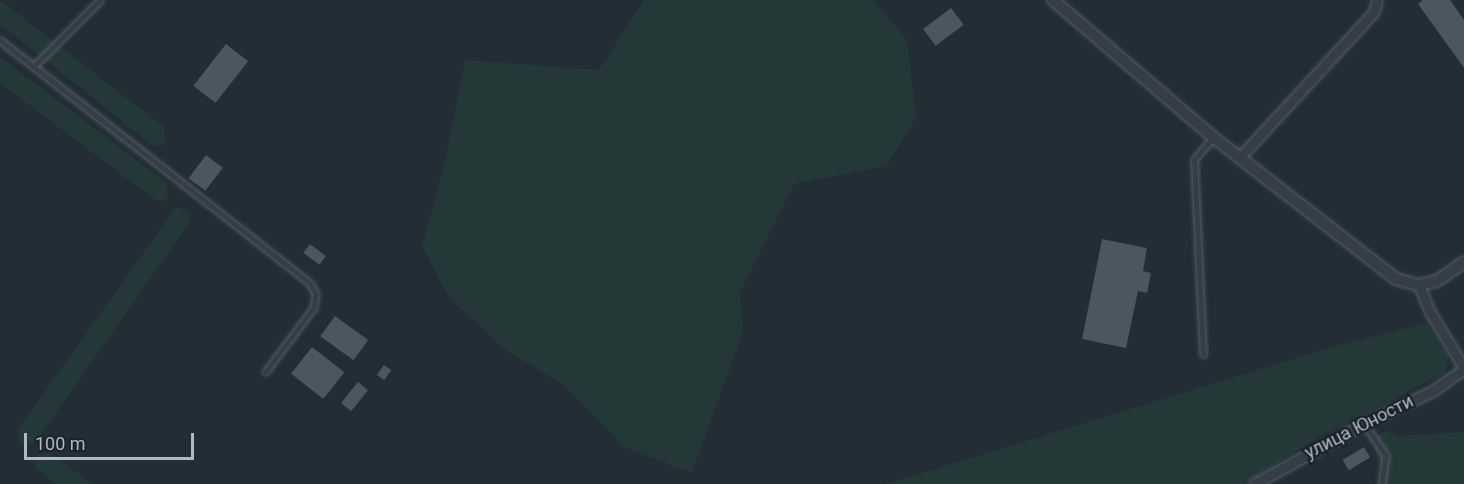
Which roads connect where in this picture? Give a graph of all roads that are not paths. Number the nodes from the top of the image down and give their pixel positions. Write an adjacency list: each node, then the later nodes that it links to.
1 (100, 0): 5 (lane)
2 (1053, 0): 6 (street)
3 (1377, 0): 7 (street)
4 (0, 40): 5 (lane)
5 (33, 67): 12 (lane)
6 (1213, 137): 7 (street); 10 (lane)
7 (1240, 158): 9 (street)
8 (1464, 262): 9 (street)
9 (1419, 285): 11 (street)
10 (1203, 355)
11 (1464, 368): 13 (street, улица Юности)
12 (266, 372)
13 (1364, 423): 14 (street, улица Юности); 15 (lane)
14 (1254, 484)
15 (1382, 484)

